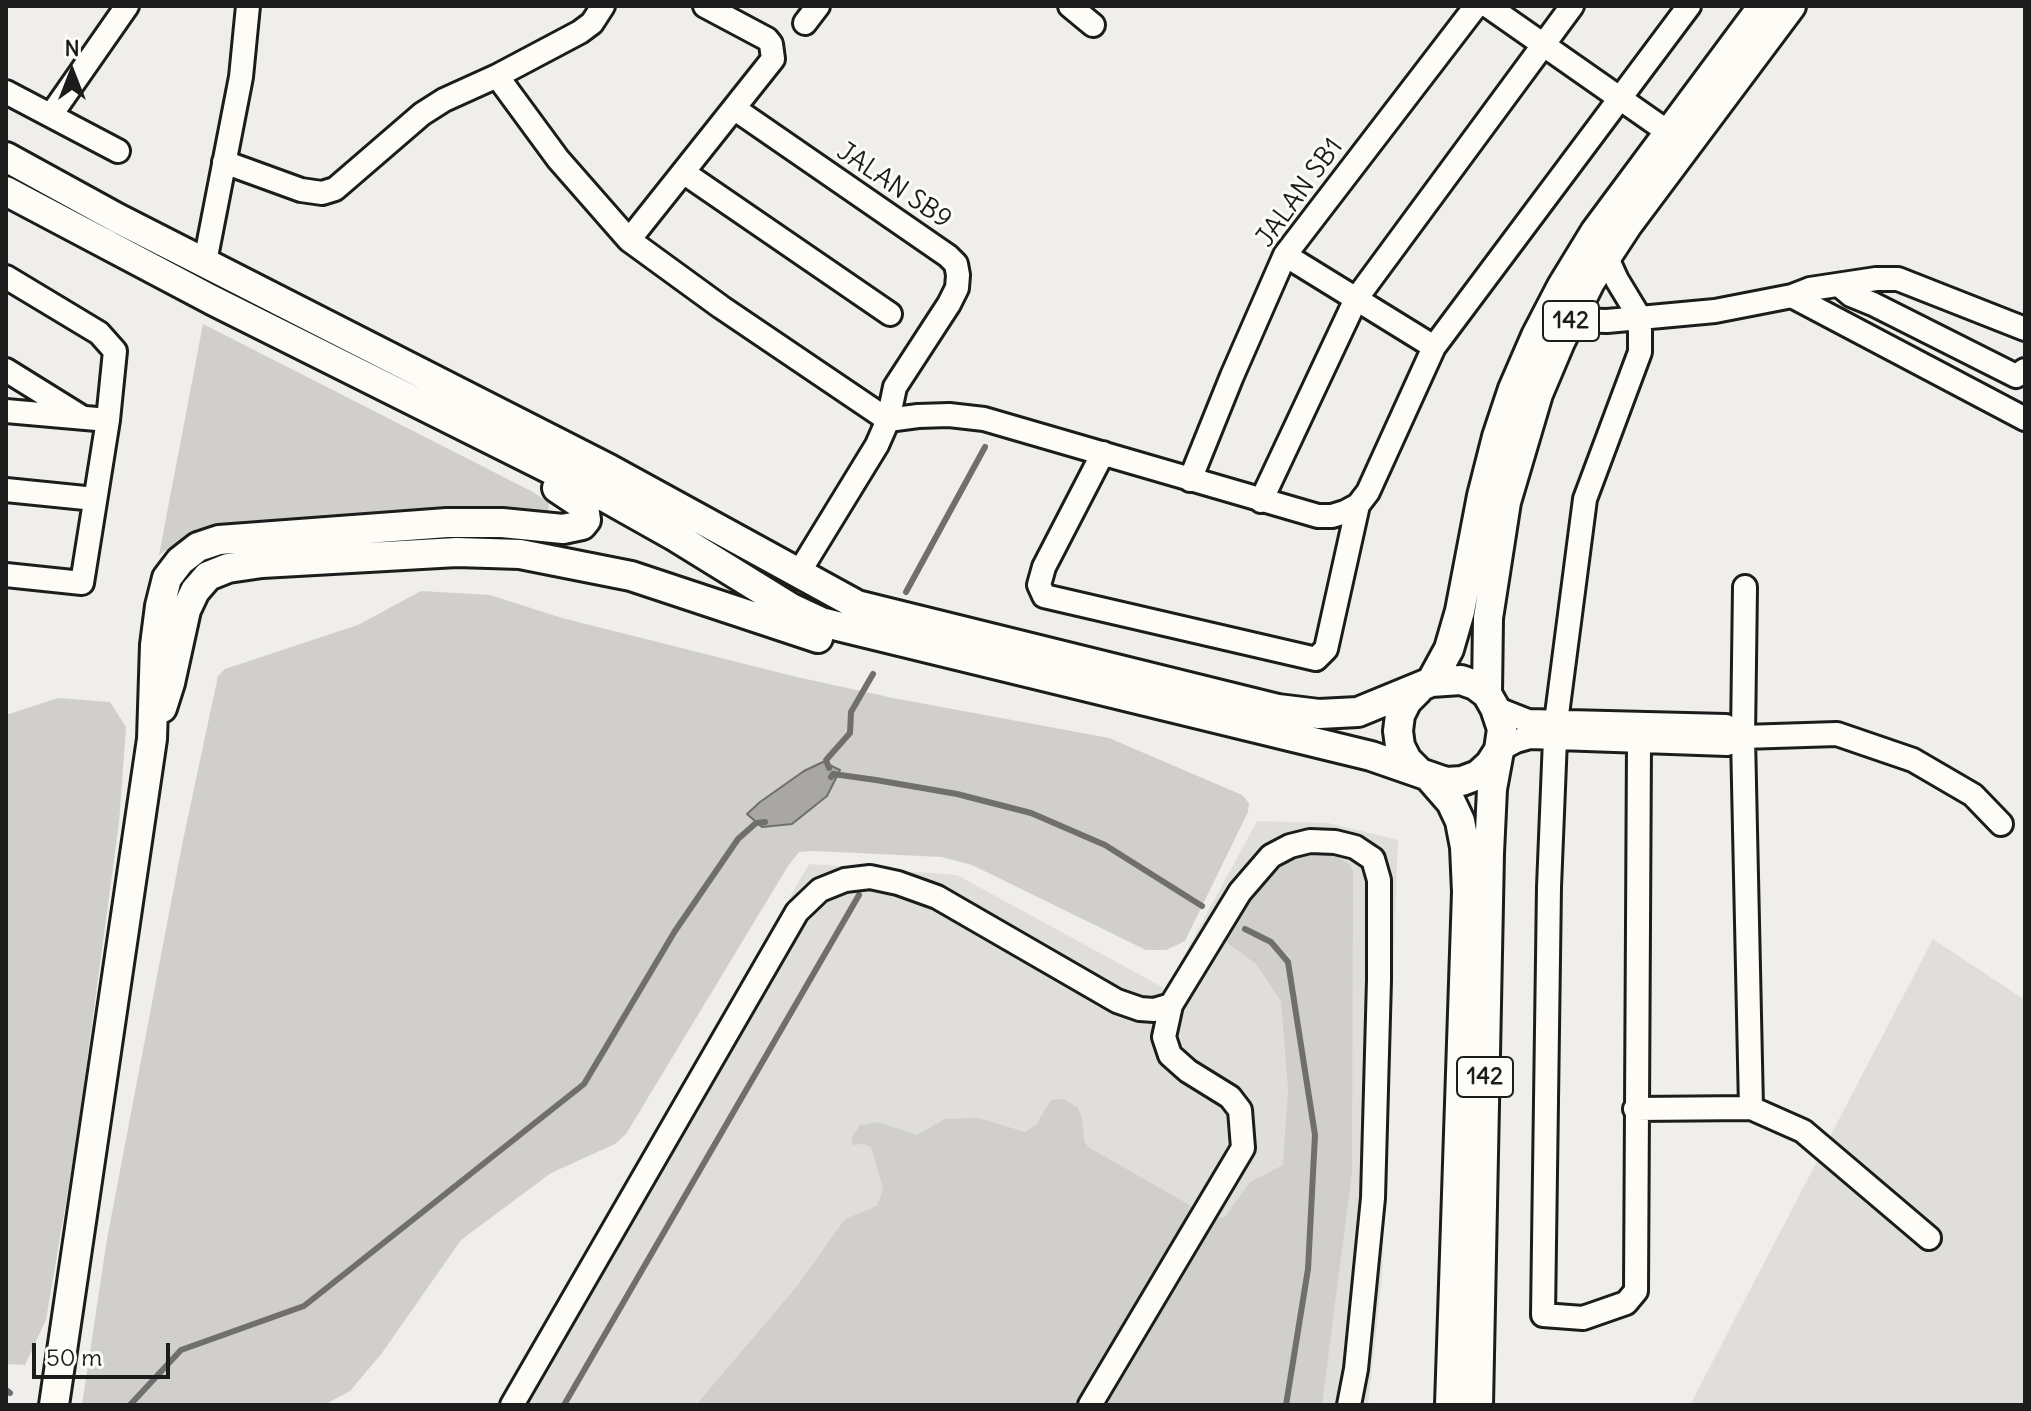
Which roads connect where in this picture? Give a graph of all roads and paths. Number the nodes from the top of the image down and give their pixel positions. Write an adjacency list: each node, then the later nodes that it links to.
1 (127, 6): 18 (street)
2 (248, 6): 22 (street)
3 (603, 6): 14 (street)
4 (705, 6): 17 (street)
5 (1070, 6): 12 (street)
6 (1476, 6): 26 (street, JALAN SB1)
7 (1488, 6): 13 (street)
8 (1572, 6): 13 (street)
9 (1689, 6): 16 (street)
10 (1763, 6): 19 (main road, 142)
11 (1791, 6): 27 (main road, 142)
12 (1093, 25)
13 (1543, 45): 16 (street); 32 (street)
14 (497, 76): 22 (street); 25 (street)
15 (6, 92): 18 (street)
16 (1618, 98): 19 (street); 38 (street)
17 (735, 109): 23 (street); 45 (street, JALAN SB9)
18 (51, 115): 20 (street)
19 (1668, 132): 56 (main road, 142)
20 (118, 151)
21 (6, 157): 28 (main road)
22 (224, 162): 28 (street)
23 (683, 172): 25 (street); 34 (street)
24 (6, 191): 33 (main road)
25 (629, 240): 45 (street)
26 (1285, 255): 32 (street); 47 (street, JALAN SB1)
27 (1607, 258): 35 (street); 36 (main road, 142)
28 (205, 262): 52 (main road)
29 (6, 277): 44 (street)
30 (1839, 285): 31 (street); 37 (street); 40 (street)
31 (1792, 296): 35 (street); 43 (street)
32 (1356, 299): 38 (street); 50 (street)
33 (212, 300): 55 (main road); 60 (main road)
34 (890, 314)
35 (1640, 318): 36 (street); 58 (street)
36 (1571, 320): 57 (main road, 142)
37 (2025, 329)
38 (1434, 347): 51 (street)
39 (6, 370): 42 (street)
40 (2025, 370)
41 (6, 411): 42 (street)
42 (83, 418): 44 (street)
43 (2025, 419)
44 (108, 420): 49 (street)
45 (888, 420): 46 (street); 52 (street)
46 (1103, 453): 47 (street); 51 (street)
47 (1190, 480): 50 (street)
48 (6, 490): 49 (street)
49 (95, 499): 53 (street)
50 (1261, 501): 51 (street)
51 (1358, 505)
52 (798, 574): 56 (main road)
53 (6, 575)
54 (1745, 587): 59 (street)
55 (1080, 686): 60 (main road); 63 (main road)
56 (1425, 686): 57 (main road); 63 (main road, 142)
57 (1491, 701): 58 (street); 62 (main road, 142)
58 (1556, 730): 59 (street); 61 (street); 62 (street); 67 (street)
59 (1743, 737): 61 (street); 64 (street); 66 (street)
60 (152, 739): 69 (main road)
61 (1639, 742): 67 (street)
62 (1499, 750): 63 (main road); 74 (main road, 142)
63 (1424, 775): 73 (main road, 142)
64 (2001, 824)
65 (1171, 1005): 70 (street); 71 (street); 72 (street)
66 (1751, 1108): 67 (street); 68 (street)
67 (1635, 1109)
68 (1929, 1238)
69 (54, 1405)
70 (512, 1405)
71 (1090, 1405)
72 (1349, 1405)
73 (1450, 1405)
74 (1478, 1405)

